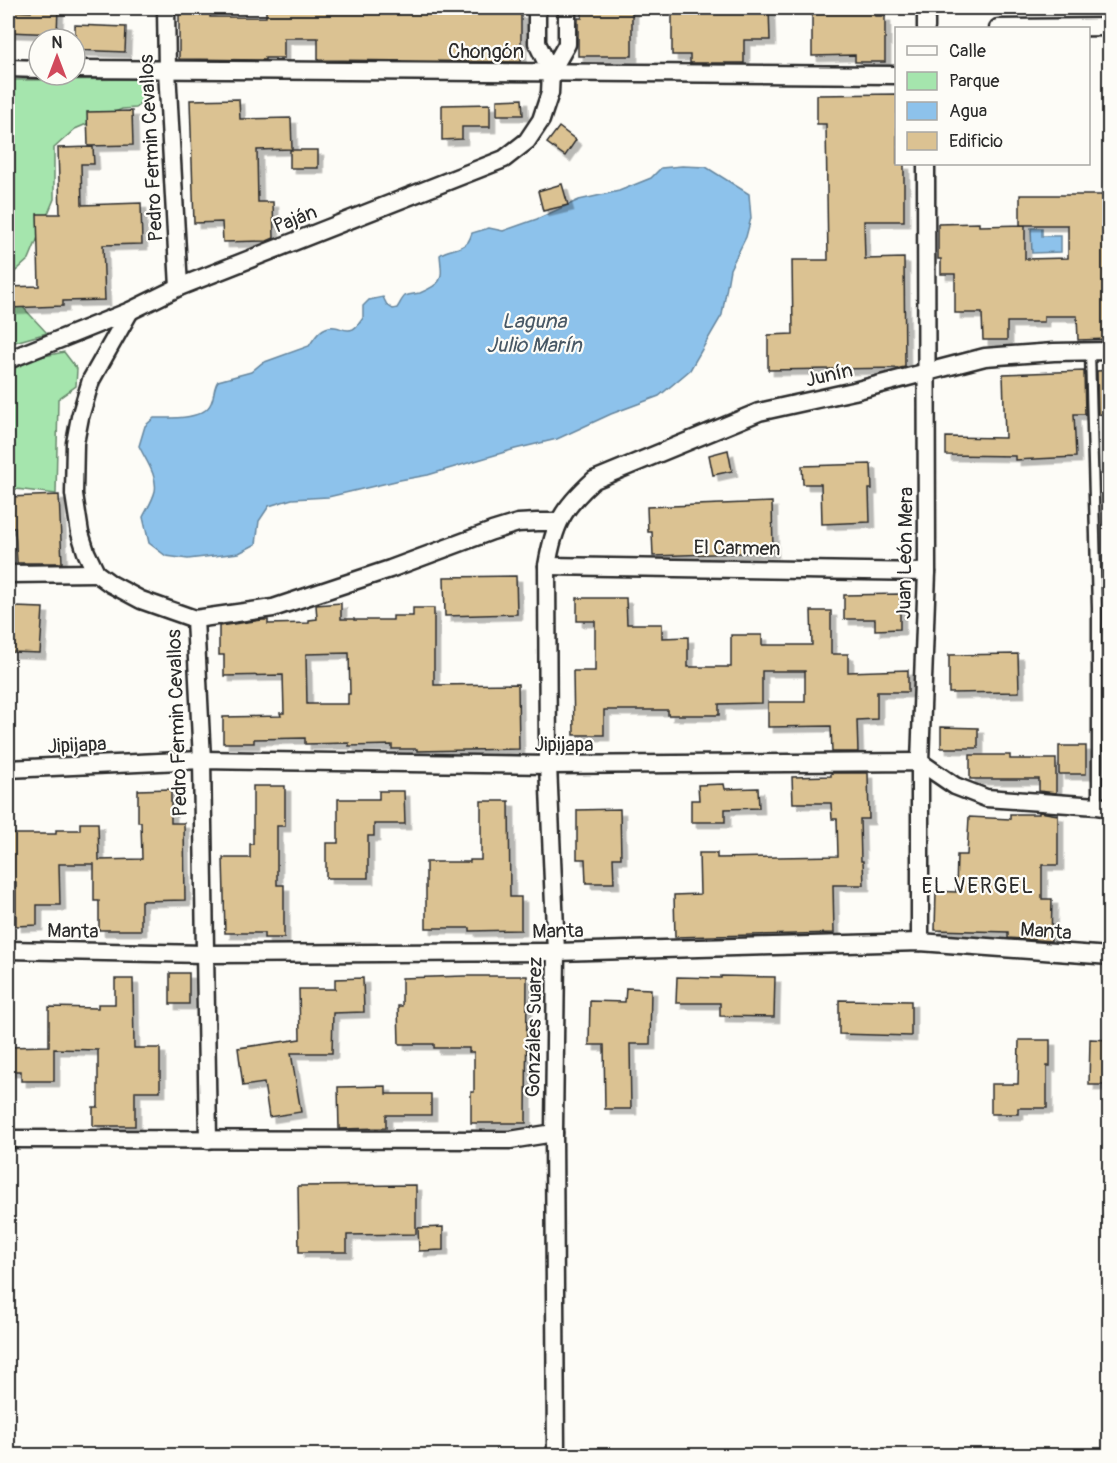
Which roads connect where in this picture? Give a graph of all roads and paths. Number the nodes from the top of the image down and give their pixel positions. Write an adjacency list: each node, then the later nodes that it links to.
1 (166, 8): 11 (street, Pedro Fermin Cevallos)
2 (537, 8): 12 (street)
3 (567, 8): 12 (street)
4 (926, 8): 5 (street)
5 (926, 27)
6 (1090, 27): 7 (street)
7 (1110, 27)
8 (8, 68): 9 (street)
9 (27, 69)
10 (87, 69): 11 (street, Chongón)
11 (167, 70): 12 (street, Chongón); 15 (street, Pedro Fermin Cevallos)
12 (551, 72): 13 (street, Chongón); 15 (street, Paján)
13 (895, 75)
14 (926, 165): 20 (street, Juan León Mera)
15 (179, 287): 16 (street, Paján)
16 (130, 311): 19 (street, Paján); 25 (street)
17 (1110, 351): 18 (street, Junín)
18 (1090, 352): 20 (street, Junín); 32 (lane)
19 (8, 360)
20 (927, 372): 21 (street, Junín); 24 (street, Juan León Mera)
21 (575, 497): 22 (street, Gonzáles Suarez)
22 (558, 522): 23 (street, Gonzáles Suarez); 27 (street)
23 (547, 566): 24 (street, El Carmen); 30 (street, Gonzáles Suarez)
24 (927, 572): 29 (street, Juan León Mera)
25 (96, 573): 26 (street); 27 (street, Pedro Fermin Cevallos)
26 (8, 574)
27 (195, 619): 28 (street, Pedro Fermin Cevallos)
28 (202, 760): 30 (street, Jipijapa); 31 (street, Jipijapa); 36 (street, Pedro Fermin Cevallos)
29 (920, 762): 30 (street, Jipijapa); 32 (street); 33 (street, Juan León Mera)
30 (548, 765): 35 (street, Gonzáles Suarez)
31 (8, 769)
32 (1103, 807)
33 (920, 942): 35 (street, Manta); 37 (street, Manta)
34 (8, 951): 36 (street, Manta)
35 (556, 952): 36 (street, Manta); 38 (street, Gonzáles Suarez)
36 (204, 954): 40 (street, Pedro Fermin Cevallos)
37 (1110, 956)
38 (554, 1133): 40 (street); 41 (street, Gonzáles Suarez)
39 (8, 1139): 40 (street)
40 (208, 1140)
41 (556, 1455)

